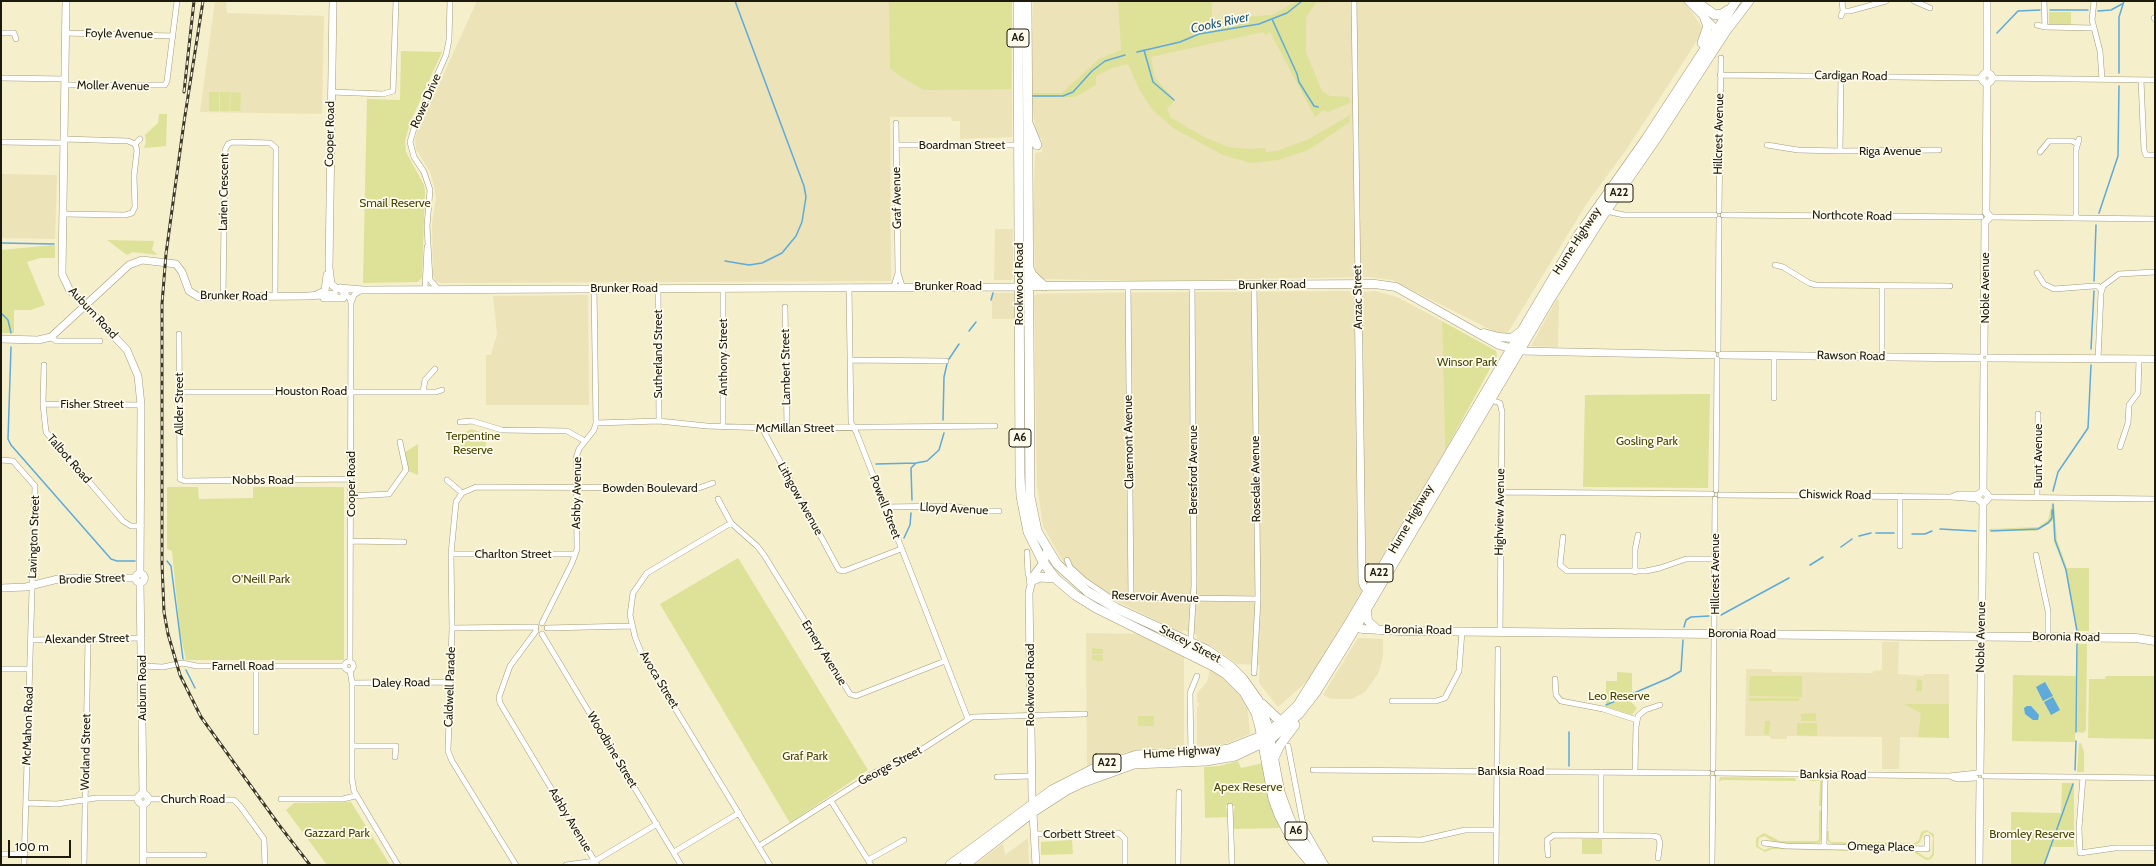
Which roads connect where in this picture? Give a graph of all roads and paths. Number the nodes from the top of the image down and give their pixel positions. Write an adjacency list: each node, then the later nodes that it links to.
1 (66, 1): 26 (main road, Auburn Road)
2 (177, 1): 27 (street)
3 (333, 1): 39 (main road, Cooper Road)
4 (396, 1): 39 (street)
5 (450, 1): 61 (street, Rowe Drive)
6 (1018, 1): 48 (highway, Rookwood Road / A6)
7 (1027, 1): 40 (highway, Rookwood Road / A6)
8 (1354, 1): 68 (street, Anzac Street)
9 (1688, 1): 20 (main road)
10 (1749, 1): 24 (highway, Hume Highway / A22)
11 (1842, 1): 12 (street)
12 (1886, 1)
13 (1914, 1): 19 (street)
14 (1987, 1): 34 (main road, Noble Avenue)
15 (2044, 1): 22 (street)
16 (2094, 1): 23 (street)
17 (1697, 2): 18 (highway); 24 (main road)
18 (1735, 2): 24 (highway, Hume Highway / A22)
19 (1930, 8)
20 (1705, 19): 24 (main road); 30 (highway)
21 (2037, 25): 22 (street)
22 (2045, 27): 23 (street)
23 (2093, 28): 35 (street)
24 (1721, 31): 30 (highway, Hume Highway / A22); 54 (highway, Hume Highway / A22)
25 (1, 33): 28 (street)
26 (65, 33): 27 (street, Foyle Avenue); 38 (main road, Auburn Road)
27 (173, 36): 38 (street, Moller Avenue)
28 (16, 39)
29 (1720, 58): 31 (street, Hillcrest Avenue)
30 (1688, 73): 94 (highway, Hume Highway / A22)
31 (1720, 75): 32 (street, Cardigan Road); 55 (street, Hillcrest Avenue)
32 (1841, 76): 34 (street, Cardigan Road); 51 (street)
33 (1, 78): 38 (street, Moller Avenue)
34 (1987, 78): 35 (street, Cardigan Road); 58 (main road, Noble Avenue)
35 (2102, 79): 36 (street, Cardigan Road)
36 (2140, 80): 37 (street, Cardigan Road); 53 (street)
37 (2155, 80)
38 (65, 82): 43 (main road, Auburn Road)
39 (332, 92): 64 (main road, Cooper Road)
40 (1027, 120): 48 (highway, Rookwood Road / A6); 49 (highway)
41 (896, 123): 47 (street, Graf Avenue)
42 (140, 139): 45 (street)
43 (64, 141): 44 (street); 45 (street); 56 (main road, Auburn Road)
44 (1, 142)
45 (135, 144): 56 (street)
46 (1767, 144): 51 (street, Riga Avenue)
47 (897, 145): 48 (street, Boardman Street); 66 (street, Graf Avenue)
48 (1023, 145): 62 (highway, Rookwood Road / A6); 73 (highway, Rookwood Road / A6)
49 (1038, 145)
50 (1939, 150): 51 (street, Riga Avenue)
51 (1840, 151)
52 (2040, 152): 59 (street)
53 (2155, 155)
54 (1606, 211): 55 (street); 99 (highway, Hume Highway / A22)
55 (1717, 213): 57 (street)
56 (63, 214): 90 (main road, Auburn Road)
57 (1721, 217): 58 (street, Northcote Road); 100 (street, Hillcrest Avenue)
58 (1986, 217): 59 (street, Northcote Road); 103 (main road, Noble Avenue)
59 (2076, 218): 60 (street, Northcote Road)
60 (2155, 219)
61 (427, 246): 82 (street, Rowe Drive); 83 (street, Rowe Drive)
62 (1028, 265): 73 (highway, Rookwood Road / A6); 74 (highway)
63 (1775, 265): 76 (street)
64 (329, 268): 86 (main road); 88 (main road)
65 (2155, 272): 85 (street)
66 (898, 273): 71 (street, Graf Avenue); 72 (street, Graf Avenue)
67 (2037, 273): 85 (street)
68 (1358, 284): 70 (main road, Brunker Road); 93 (main road, Brunker Road); 170 (main road, Anzac Street)
69 (1192, 285): 70 (main road, Brunker Road); 75 (main road, Brunker Road); 172 (street, Beresford Avenue)
70 (1254, 285): 173 (street, Rosedale Avenue)
71 (894, 286): 72 (main road, Brunker Road); 78 (main road, Brunker Road)
72 (902, 286): 73 (main road, Brunker Road)
73 (1024, 286): 74 (main road, Brunker Road); 156 (highway, Rookwood Road / A6); 163 (highway, Rookwood Road / A6)
74 (1044, 286): 75 (main road, Brunker Road)
75 (1128, 286): 171 (street, Claremont Avenue)
76 (1882, 286): 77 (street); 102 (street)
77 (1950, 286)
78 (849, 287): 81 (main road, Brunker Road); 106 (street, Powell Street)
79 (594, 288): 80 (main road, Brunker Road); 83 (main road, Brunker Road); 122 (street)
80 (658, 288): 81 (main road, Brunker Road); 120 (street, Sutherland Street)
81 (723, 288): 123 (street, Anthony Street)
82 (425, 289): 83 (main road, Brunker Road); 84 (main road, Brunker Road)
83 (438, 289)
84 (361, 290): 86 (main road, Brunker Road); 91 (street)
85 (2101, 290): 104 (street)
86 (340, 294): 88 (main road, Brunker Road); 91 (street)
87 (274, 296): 88 (main road, Brunker Road); 89 (main road, Brunker Road); 89 (street, Larien Crescent)
88 (308, 296)
89 (223, 297): 90 (main road, Brunker Road)
90 (86, 305): 96 (main road); 118 (main road, Auburn Road)
91 (350, 305): 112 (street, Cooper Road)
92 (785, 307): 126 (street, Lambert Street)
93 (1468, 327): 94 (main road); 99 (main road, Brunker Road)
94 (1521, 331): 99 (highway, Hume Highway / A22)
95 (179, 334): 113 (street, Allder Street)
96 (51, 337): 97 (main road); 98 (street)
97 (1, 339)
98 (100, 341)
99 (1516, 350): 100 (main road, Rawson Road); 116 (highway, Hume Highway / A22); 170 (highway, Hume Highway / A22)
100 (1718, 355): 101 (main road, Rawson Road); 139 (street, Hillcrest Avenue)
101 (1774, 355): 102 (main road, Rawson Road); 115 (street)
102 (1882, 357): 103 (main road, Rawson Road)
103 (1984, 358): 104 (main road, Rawson Road); 142 (main road, Noble Avenue)
104 (2098, 359): 105 (main road, Rawson Road)
105 (2139, 359): 107 (main road, Rawson Road); 130 (street)
106 (850, 360): 108 (street); 127 (street, Powell Street)
107 (2155, 360)
108 (946, 361)
109 (44, 365): 117 (street, Talbot Road)
110 (435, 369): 114 (street)
111 (442, 390): 114 (street, Houston Road)
112 (350, 391): 113 (street, Houston Road); 114 (street, Houston Road); 133 (street, Cooper Road)
113 (179, 392): 132 (street, Allder Street)
114 (423, 392)
115 (1774, 398)
116 (1491, 400): 137 (street, Highview Avenue); 174 (highway, Hume Highway / A22)
117 (43, 404): 118 (street, Fisher Street); 149 (street, Talbot Road)
118 (141, 405): 149 (main road, Auburn Road)
119 (2038, 414): 143 (street, Bunt Avenue)
120 (659, 421): 122 (street, McMillan Street); 123 (street, McMillan Street)
121 (460, 422): 128 (street)
122 (596, 423): 128 (street, Ashby Avenue)
123 (723, 426): 125 (street, McMillan Street)
124 (995, 426): 127 (street, McMillan Street)
125 (762, 428): 126 (street, McMillan Street); 155 (street, Lithgow Avenue)
126 (787, 428): 127 (street, McMillan Street)
127 (853, 428): 146 (street, Powell Street)
128 (585, 441): 136 (street, Ashby Avenue)
129 (400, 442): 140 (street)
130 (2120, 447)
131 (1, 460): 168 (street, Lavington Street)
132 (179, 474): 133 (street, Nobbs Road)
133 (351, 479): 140 (street, Cooper Road)
134 (448, 480): 138 (street)
135 (713, 484): 136 (street, Bowden Boulevard)
136 (577, 488): 138 (street, Bowden Boulevard); 159 (street, Ashby Avenue)
137 (1500, 492): 139 (street); 183 (street, Highview Avenue)
138 (462, 493): 158 (street, Caldwell Parade)
139 (1714, 494): 141 (street, Chiswick Road); 161 (street, Hillcrest Avenue)
140 (351, 496): 152 (street, Cooper Road)
141 (1900, 496): 142 (street, Chiswick Road); 154 (street)
142 (1982, 497): 143 (street, Chiswick Road); 187 (main road, Noble Avenue)
143 (2038, 497): 144 (street, Chiswick Road)
144 (2155, 499)
145 (718, 500): 148 (street)
146 (885, 506): 147 (street, Lloyd Avenue); 155 (street, Powell Street)
147 (1000, 511)
148 (730, 523): 176 (street, Avoca Street); 198 (street, Emery Avenue)
149 (141, 526): 165 (main road, Auburn Road)
150 (1638, 536): 164 (street)
151 (1563, 537): 164 (street)
152 (351, 541): 153 (street); 197 (street, Cooper Road)
153 (404, 542)
154 (1900, 546)
155 (902, 548): 198 (street, Powell Street)
156 (1047, 550): 163 (main road, Rookwood Road); 194 (highway, Stacey Street / A6)
157 (1027, 552): 167 (street)
158 (451, 554): 159 (street, Charlton Street); 178 (street, Caldwell Parade)
159 (575, 554): 175 (street, Ashby Avenue)
160 (2036, 555): 188 (street)
161 (1715, 559): 164 (street); 185 (street, Hillcrest Avenue)
162 (1067, 560): 171 (street, Reservoir Avenue)
163 (1043, 562): 166 (highway, Stacey Street / A6); 167 (main road, Rookwood Road)
164 (1635, 572)
165 (139, 578): 168 (main road, Brodie Street); 190 (main road, Auburn Road)
166 (1056, 578): 167 (highway); 196 (highway, Stacey Street / A6)
167 (1031, 581): 217 (main road, Rookwood Road)
168 (32, 586): 169 (main road, Brodie Street); 192 (street, McMahon Road)
169 (1, 588)
170 (1368, 591): 177 (highway, Hume Highway / A22)
171 (1131, 598): 172 (street, Reservoir Avenue)
172 (1193, 598): 173 (street, Reservoir Avenue); 194 (street, Beresford Avenue)
173 (1258, 599): 205 (street, Rosedale Avenue)
174 (1367, 609): 177 (highway, Hume Highway / A22); 181 (main road)
175 (542, 623): 179 (street); 180 (street)
176 (632, 626): 179 (street); 251 (street, Avoca Street)
177 (1352, 626): 181 (main road, Boronia Road); 210 (highway, Hume Highway / A22); 220 (highway, Hume Highway / A22)
178 (452, 628): 180 (street); 208 (street, Caldwell Parade)
179 (547, 628): 184 (street)
180 (536, 629): 184 (street); 270 (street, Ashby Avenue)
181 (1378, 630): 182 (main road, Boronia Road)
182 (1462, 631): 183 (main road, Boronia Road); 213 (street)
183 (1500, 632): 185 (main road, Boronia Road)
184 (542, 634): 252 (street, Woodbine Street)
185 (1714, 634): 187 (main road, Boronia Road); 228 (street, Hillcrest Avenue)
186 (2155, 635): 191 (main road, Boronia Road)
187 (1981, 636): 188 (main road, Boronia Road); 237 (main road, Noble Avenue)
188 (2048, 637): 191 (main road, Boronia Road)
189 (88, 638): 190 (street, Alexander Street); 192 (street, Alexander Street); 244 (street, Worland Street)
190 (142, 638): 199 (main road, Auburn Road)
191 (2136, 638): 193 (main road, Boronia Road)
192 (32, 640): 203 (street, McMahon Road)
193 (2155, 641)
194 (1190, 642): 196 (street, Beresford Avenue); 212 (highway, Stacey Street / A6)
195 (1498, 649): 230 (street)
196 (1190, 654): 222 (highway, Stacey Street / A6)
197 (350, 661): 201 (street); 204 (street, Cooper Road)
198 (946, 661): 218 (street, Powell Street)
199 (142, 666): 200 (street, Farnell Road); 245 (main road, Auburn Road)
200 (256, 666): 201 (street, Farnell Road); 221 (street)
201 (345, 666): 204 (street)
202 (1, 669): 203 (street)
203 (30, 669): 248 (street, McMahon Road)
204 (350, 670): 209 (street)
205 (1254, 673)
206 (1198, 676): 226 (street)
207 (1555, 678): 211 (street)
208 (450, 682): 209 (street, Daley Road); 277 (street, Caldwell Parade)
209 (352, 683): 223 (street)
210 (1316, 692): 222 (highway, Hume Highway / A22); 227 (highway)
211 (1558, 699): 214 (street); 219 (street)
212 (1258, 700): 220 (highway); 222 (highway, Stacey Street / A6)
213 (1392, 701)
214 (1554, 705)
215 (1660, 705): 219 (street)
216 (1085, 714): 217 (street, George Street)
217 (1030, 715): 218 (street, George Street); 236 (main road, Rookwood Road)
218 (968, 719): 247 (street, George Street)
219 (1637, 720): 232 (street)
220 (1280, 722): 222 (highway, Hume Highway / A22)
221 (256, 732)
222 (1266, 737): 226 (highway, Hume Highway / A22); 227 (highway, Stacey Street / A6); 287 (highway, Stacey Street / A6)
223 (352, 746): 225 (street); 243 (street)
224 (1288, 746): 289 (street)
225 (395, 757)
226 (1191, 757): 250 (highway, Hume Highway / A22)
227 (1274, 758): 288 (highway, Stacey Street / A6)
228 (1713, 769): 233 (street); 234 (street)
229 (1313, 770): 230 (street, Banksia Road)
230 (1497, 771): 231 (street, Banksia Road); 253 (street)
231 (1601, 772): 232 (street, Banksia Road); 255 (street)
232 (1635, 772): 233 (street, Banksia Road)
233 (1708, 773): 240 (street)
234 (1717, 773): 235 (street, Banksia Road); 240 (street)
235 (1825, 774): 237 (street, Banksia Road); 261 (street)
236 (1031, 776): 238 (street); 250 (main road, Rookwood Road)
237 (1979, 776): 239 (street, Banksia Road); 292 (main road, Noble Avenue)
238 (997, 777)
239 (2083, 777): 241 (street, Banksia Road); 262 (street)
240 (1713, 778): 291 (street)
241 (2155, 778)
242 (1179, 792): 285 (street)
243 (355, 796): 246 (street); 276 (street)
244 (86, 799): 245 (street, Church Road); 248 (street, Church Road); 273 (street, Worland Street)
245 (143, 799): 266 (main road, Auburn Road); 275 (street, Church Road)
246 (281, 799)
247 (831, 801): 260 (street, George Street); 271 (street)
248 (26, 803): 265 (street, McMahon Road)
249 (1230, 806): 286 (street)
250 (1033, 808): 254 (main road, Rookwood Road); 281 (highway, Hume Highway / A22); 282 (highway, Hume Highway / A22)
251 (739, 813): 260 (street, Avoca Street); 263 (street)
252 (656, 824): 263 (street, Woodbine Street); 270 (street)
253 (1496, 830): 257 (street); 290 (street)
254 (1035, 834): 283 (main road, Rookwood Road); 284 (street, Corbett Street)
255 (1601, 836): 268 (street); 269 (street)
256 (1927, 838): 261 (street, Omega Place)
257 (1375, 839)
258 (904, 840): 271 (street)
259 (1764, 843): 261 (street, Omega Place)
260 (759, 846): 280 (street, Avoca Street)
261 (1824, 846)
262 (2155, 848)
263 (674, 852): 279 (street, Woodbine Street)
264 (1, 854): 265 (street)
265 (25, 854): 272 (street, McMahon Road)
266 (143, 855): 267 (street); 274 (main road, Auburn Road)
267 (204, 855)
268 (1548, 855)
269 (1658, 858)
270 (596, 863): 278 (street)
271 (870, 863)
272 (24, 865)
273 (84, 865)
274 (143, 865)
275 (265, 865)
276 (398, 865)
277 (516, 865)
278 (566, 865)
279 (681, 865)
280 (770, 865)
281 (950, 865)
282 (965, 865)
283 (1036, 865)
284 (1125, 865)
285 (1178, 865)
286 (1232, 865)
287 (1312, 865)
288 (1321, 865)
289 (1326, 865)
290 (1496, 865)
291 (1712, 865)
292 (1979, 865)

